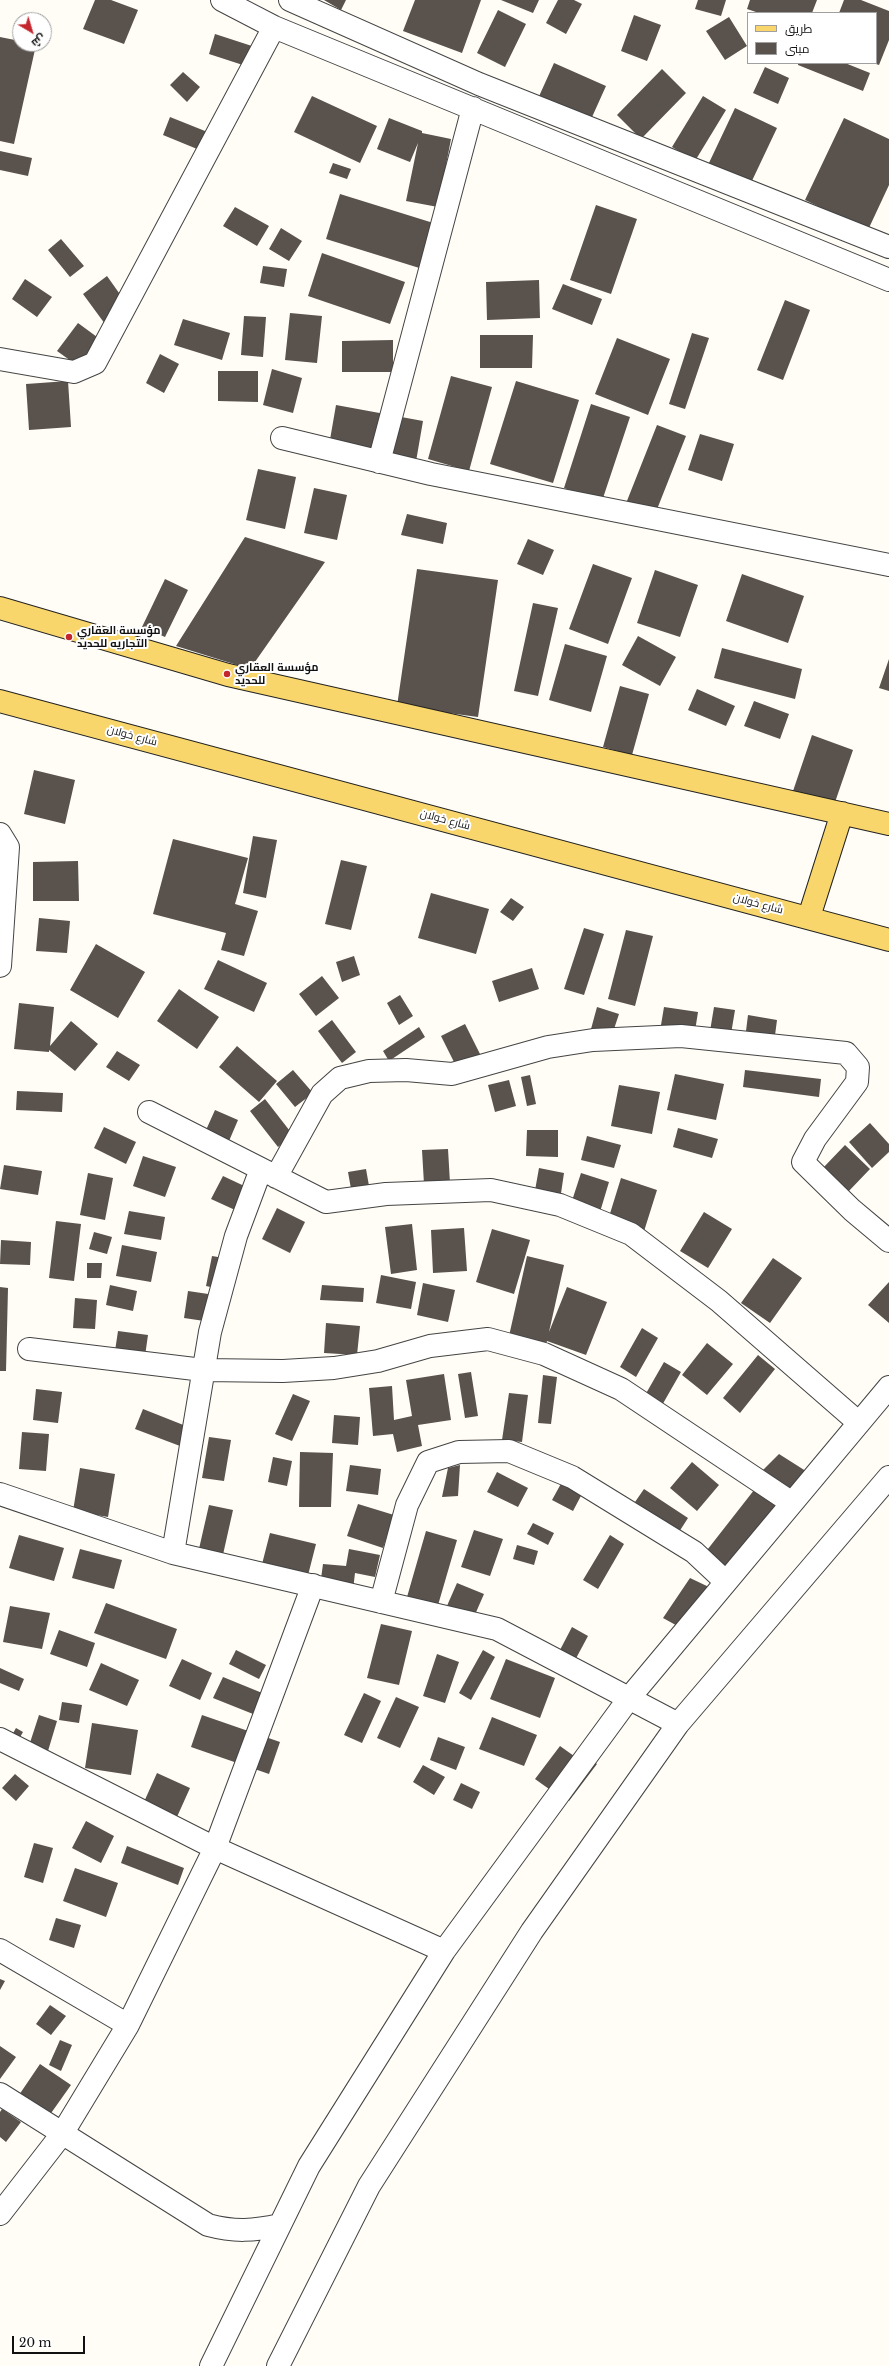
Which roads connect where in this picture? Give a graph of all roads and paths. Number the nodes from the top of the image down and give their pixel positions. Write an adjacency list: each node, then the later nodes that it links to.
1 (222, 0): 3 (street)
2 (290, 0): 5 (street)
3 (274, 27): 4 (street); 7 (street)
4 (473, 108): 6 (street); 9 (street)
5 (889, 247)
6 (889, 280)
7 (0, 359)
8 (282, 438): 9 (street)
9 (379, 462): 10 (street)
10 (889, 565)
11 (0, 608): 13 (main road)
12 (0, 701): 16 (main road, شارع خولان)
13 (842, 813): 14 (main road); 16 (main road)
14 (889, 824)
15 (0, 834): 18 (street)
16 (809, 917): 17 (main road, شارع خولان)
17 (889, 940)
18 (0, 966)
19 (149, 1112): 20 (street)
20 (268, 1173): 21 (street); 23 (street); 25 (street)
21 (889, 1241)
22 (29, 1350): 23 (street)
23 (203, 1370): 28 (street); 29 (street)
24 (889, 1387): 25 (street)
25 (859, 1423): 28 (street)
26 (889, 1478): 34 (street)
27 (0, 1494): 29 (street)
28 (792, 1503): 30 (street)
29 (173, 1552): 31 (street)
30 (726, 1582): 32 (street); 33 (street)
31 (312, 1585): 32 (street); 36 (street)
32 (381, 1602): 33 (street)
33 (630, 1697): 34 (street); 38 (street)
34 (678, 1724): 45 (street)
35 (0, 1739): 36 (street)
36 (215, 1848): 38 (street); 39 (street)
37 (0, 1950): 39 (street)
38 (444, 1951): 43 (street)
39 (128, 2025): 41 (street)
40 (0, 2094): 41 (street)
41 (62, 2134): 42 (street); 43 (street)
42 (1, 2212)
43 (280, 2225): 44 (street)
44 (211, 2366)
45 (278, 2366)

